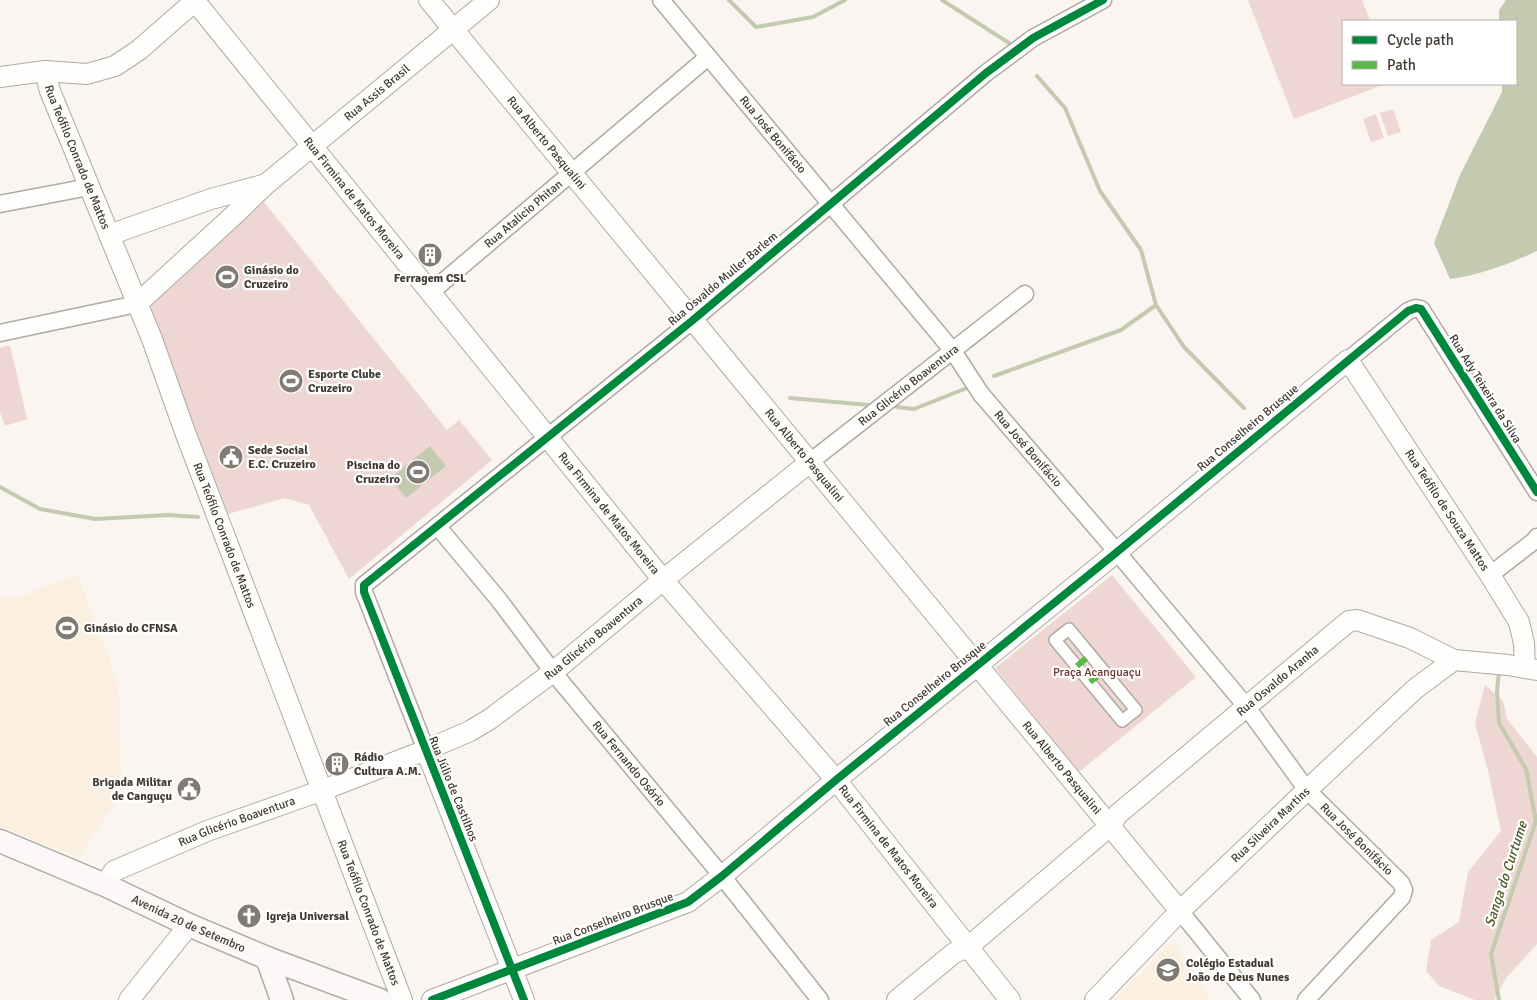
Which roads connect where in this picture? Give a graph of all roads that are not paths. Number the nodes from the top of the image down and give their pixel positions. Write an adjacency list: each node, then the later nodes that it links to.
1 (195, 0): 8 (street); 10 (street, Rua Firmina de Matos Moreira)
2 (429, 0): 6 (street, Rua Alberto Pasqualini)
3 (489, 0): 6 (street, Rua Assis Brasil)
4 (661, 0): 7 (street, Rua José Bonifácio)
5 (1103, 0): 15 (street, Rua Osvaldo Muller Barlem)
6 (453, 29): 10 (street, Rua Assis Brasil); 11 (street, Rua Alberto Pasqualini)
7 (708, 57): 11 (street, Rua Atalicio Phitan); 15 (street, Rua José Bonifácio)
8 (45, 72): 9 (street); 13 (street, Rua Teófilo Conrado de Mattos)
9 (0, 77)
10 (312, 146): 12 (street, Rua Assis Brasil); 17 (street, Rua Firmina de Matos Moreira)
11 (572, 173): 17 (street, Rua Atalicio Phitan); 21 (street, Rua Alberto Pasqualini)
12 (264, 185): 16 (street, Rua Assis Brasil); 19 (street, Rua Assis Brasil)
13 (89, 187): 14 (street); 16 (street, Rua Teófilo Conrado de Mattos)
14 (0, 204)
15 (831, 204): 21 (street, Rua Osvaldo Muller Barlem); 23 (street, Rua José Bonifácio)
16 (110, 235): 19 (street, Rua Teófilo Conrado de Mattos)
17 (431, 292): 25 (street, Rua Firmina de Matos Moreira)
18 (1025, 294): 23 (street, Rua Glicério Boaventura)
19 (137, 304): 22 (street); 45 (street, Rua Teófilo Conrado de Mattos)
20 (1408, 310): 24 (street, Rua Conselheiro Brusque); 27 (street, Rua Ady Teixeira da Silva)
21 (693, 320): 25 (street, Rua Osvaldo Muller Barlem); 26 (street, Rua Alberto Pasqualini)
22 (0, 332)
23 (953, 351): 26 (street, Rua Glicério Boaventura); 30 (street, Rua José Bonifácio)
24 (1348, 360): 30 (street, Rua Conselheiro Brusque); 31 (street, Rua Teófilo de Souza Mattos)
25 (547, 437): 28 (street, Rua Osvaldo Muller Barlem); 32 (street, Rua Firmina de Matos Moreira)
26 (810, 462): 32 (street, Rua Glicério Boaventura); 36 (street, Rua Alberto Pasqualini)
27 (1537, 492)
28 (438, 527): 33 (street, Rua Osvaldo Muller Barlem); 40 (street, Rua Fernando Osório)
29 (1537, 537): 31 (street)
30 (1117, 552): 36 (street, Rua Conselheiro Brusque); 42 (street, Rua José Bonifácio)
31 (1490, 575): 38 (street, Rua Teófilo de Souza Mattos)
32 (663, 580): 40 (street, Rua Glicério Boaventura); 44 (street, Rua Firmina de Matos Moreira)
33 (364, 585): 43 (street, Rua Júlio de Castilhos)
34 (1090, 655): 37 (street); 37 (street); 39 (street)
35 (1454, 660): 38 (street); 42 (street, Rua Osvaldo Aranha); 46 (street, Rua Silveira Martins)
36 (977, 664): 44 (street, Rua Conselheiro Brusque); 47 (street, Rua Alberto Pasqualini)
37 (1077, 666): 41 (street)
38 (1531, 669)
39 (1104, 671): 41 (street); 41 (street)
40 (554, 672): 43 (street, Rua Glicério Boaventura); 49 (street, Rua Fernando Osório)
41 (1090, 682)
42 (1246, 706): 46 (street, Rua José Bonifácio); 47 (street, Rua Osvaldo Aranha)
43 (426, 750): 45 (street, Rua Glicério Boaventura); 55 (street, Rua Júlio de Castilhos)
44 (836, 780): 49 (street, Rua Conselheiro Brusque); 53 (street, Rua Firmina de Matos Moreira)
45 (323, 790): 50 (street, Rua Glicério Boaventura); 59 (street, Rua Teófilo Conrado de Mattos)
46 (1307, 790): 51 (street, Rua Silveira Martins); 67 (street, Rua José Bonifácio)
47 (1111, 819): 51 (street, Rua Alberto Pasqualini); 53 (street, Rua Osvaldo Aranha)
48 (0, 841): 50 (main road, Avenida 20 de Setembro)
49 (722, 876): 55 (street, Rua Conselheiro Brusque); 62 (street, Rua Fernando Osório)
50 (105, 885): 52 (main road, Avenida 20 de Setembro)
51 (1180, 911): 65 (street, Rua Silveira Martins); 66 (street)
52 (189, 925): 54 (main road, Avenida 20 de Setembro); 56 (street)
53 (961, 946): 63 (street, Rua Osvaldo Aranha); 64 (street, Rua Firmina de Matos Moreira)
54 (267, 958): 57 (main road); 58 (main road, Avenida 20 de Setembro)
55 (512, 970): 60 (street, Rua Conselheiro Brusque); 61 (street, Rua Júlio de Castilhos)
56 (129, 1000)
57 (282, 1000)
58 (380, 1000)
59 (402, 1000)
60 (432, 1000)
61 (524, 1000)
62 (820, 1000)
63 (897, 1000)
64 (1010, 1000)
65 (1095, 1000)
66 (1252, 1000)
67 (1306, 1000)

